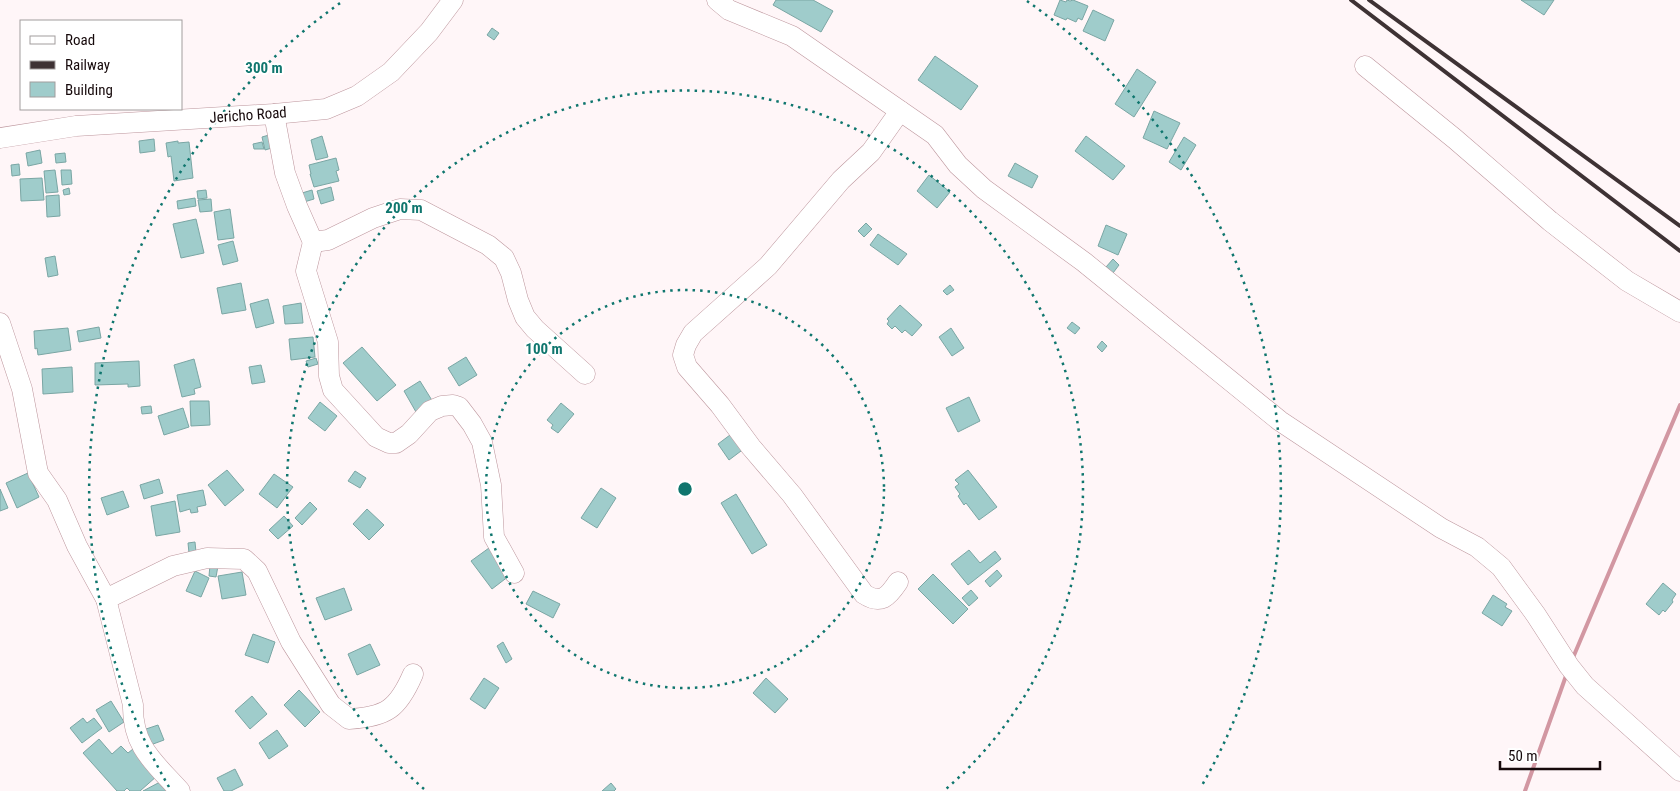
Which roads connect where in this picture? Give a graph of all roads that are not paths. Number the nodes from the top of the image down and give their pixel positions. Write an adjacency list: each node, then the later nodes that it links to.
1 (453, 0): 5 (street, Jericho Road)
2 (717, 0): 4 (street)
3 (1364, 66): 8 (street)
4 (900, 111): 13 (street); 16 (street)
5 (274, 114): 6 (street, Jericho Road); 7 (street)
6 (0, 138)
7 (313, 242): 11 (street); 12 (street)
8 (1680, 312)
9 (0, 323): 10 (street)
10 (6, 366): 14 (street)
11 (584, 374)
12 (514, 573)
13 (898, 582)
14 (106, 600): 15 (street); 17 (street)
15 (413, 674)
16 (1680, 771)
17 (180, 791)

